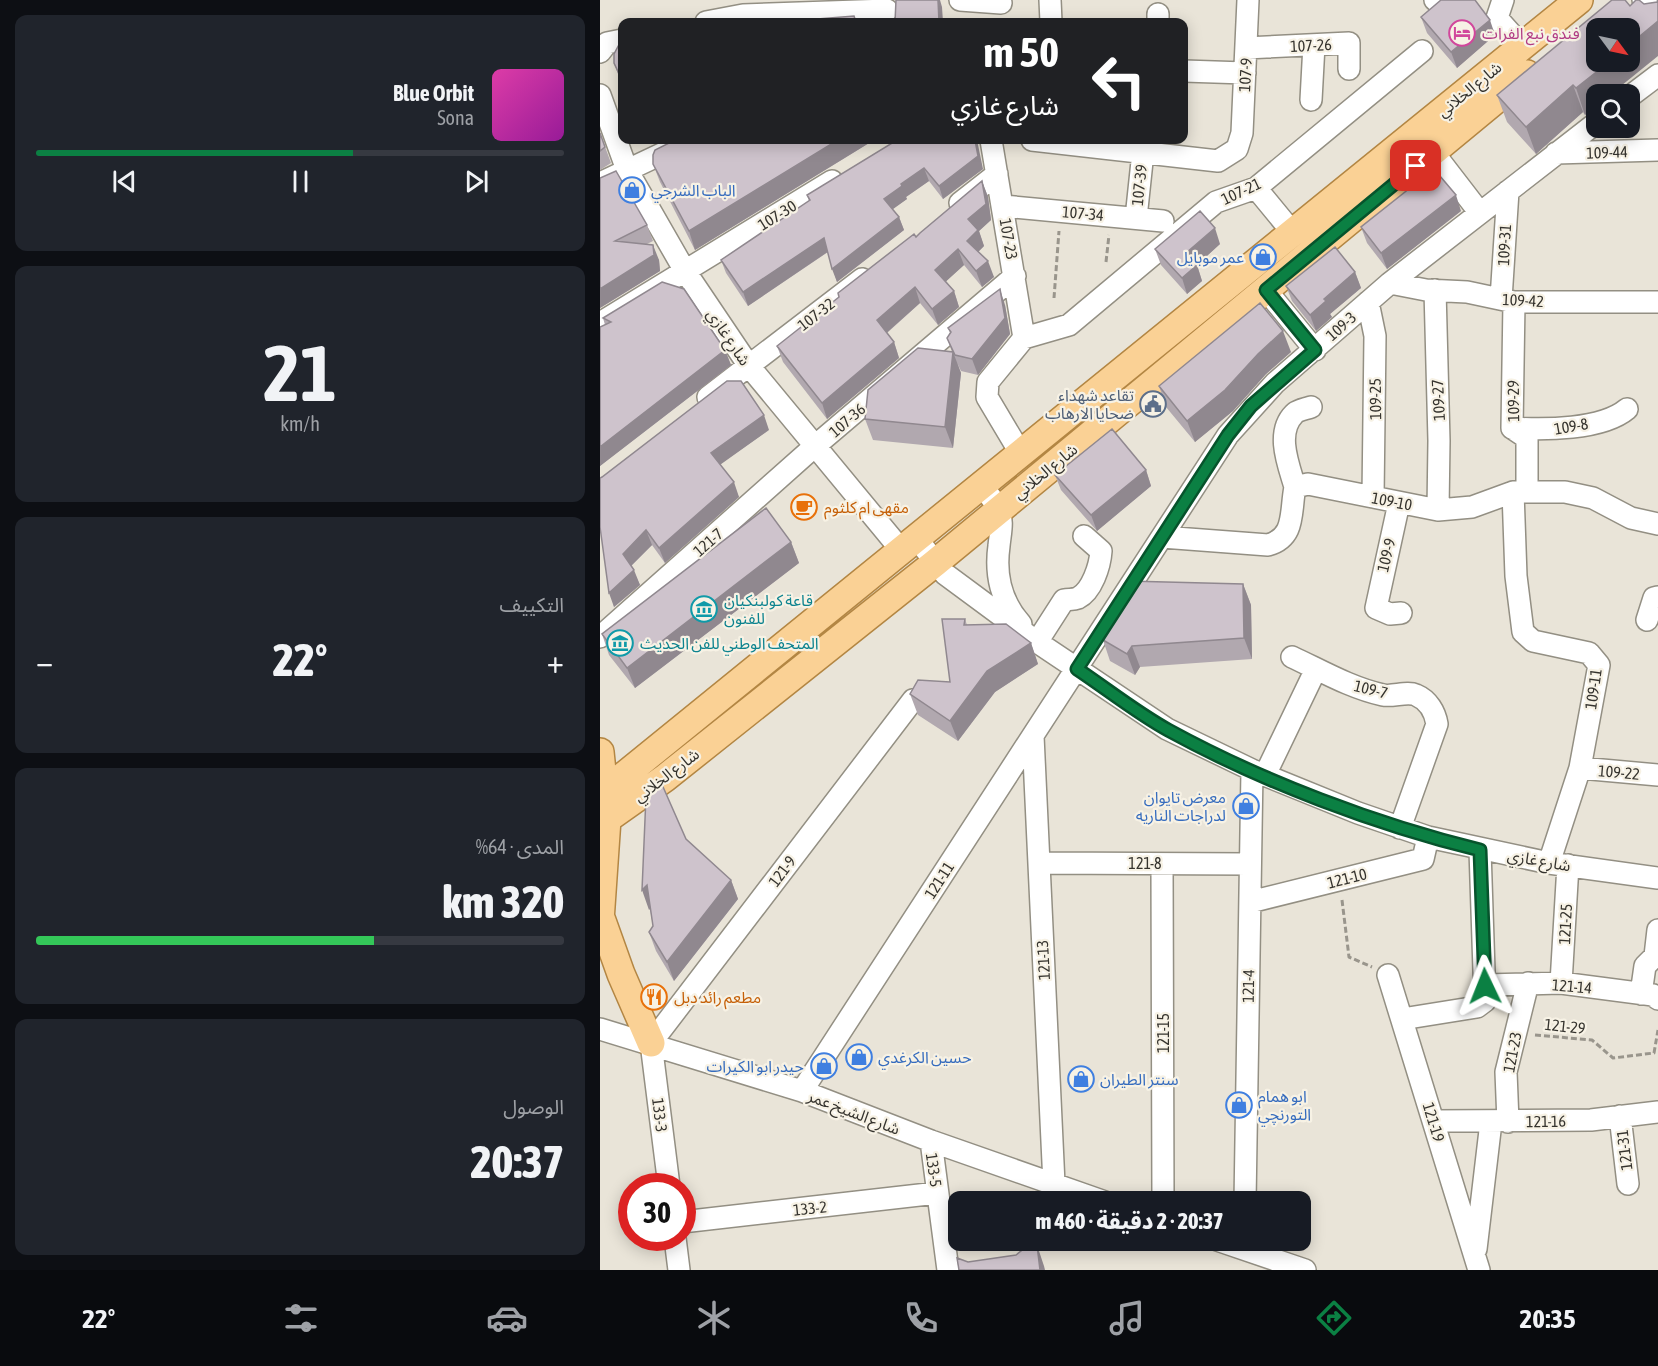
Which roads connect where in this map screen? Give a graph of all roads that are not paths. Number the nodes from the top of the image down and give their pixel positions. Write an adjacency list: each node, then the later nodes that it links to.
1 (960, 0): 6 (street)
2 (1050, 0): 11 (street)
3 (1248, 0): 16 (street, 107-9)
4 (1503, 0): 15 (street)
5 (1643, 0): 12 (street)
6 (1001, 3)
7 (744, 7): 9 (street); 10 (street)
8 (1588, 8): 15 (main road, شارع الخلاني); 32 (main road, شارع الخلاني)
9 (887, 11)
10 (716, 18)
11 (1051, 18)
12 (1658, 19)
13 (618, 41): 18 (street)
14 (1314, 45): 16 (street, 107-26); 19 (street, 107-26); 25 (street)
15 (1522, 46): 45 (main road, شارع الخلاني)
16 (1246, 48): 21 (street, 107-9)
17 (1422, 51): 38 (street, 107-21)
18 (600, 52)
19 (1349, 69)
20 (1188, 71): 21 (street)
21 (1245, 73): 31 (street, 107-9)
22 (1658, 75): 23 (street)
23 (1640, 89)
24 (600, 95): 34 (street, شارع غازي)
25 (1311, 100)
26 (1586, 130): 33 (street, 109-3)
27 (682, 144): 34 (street)
28 (993, 144): 36 (street, 107-23)
29 (1086, 144): 31 (street)
30 (1658, 150): 33 (street, 109-44)
31 (1143, 152): 43 (street, 107-39)
32 (1433, 152): 41 (street); 50 (main road, شارع الخلاني)
33 (1556, 153): 39 (street, 109-3)
34 (627, 170): 37 (street); 47 (street, شارع غازي)
35 (848, 171): 47 (street, 107-30)
36 (997, 174): 40 (street, 107-23); 42 (street)
37 (600, 183)
38 (1256, 188): 45 (street); 56 (street, 107-21)
39 (1508, 191): 41 (street, 109-3); 52 (street, 109-31)
40 (1003, 206): 43 (street, 107-34); 48 (street, 107-23)
41 (1480, 213): 49 (street, 109-3)
42 (942, 216)
43 (1136, 218): 44 (street, 107-34)
44 (1163, 221)
45 (1293, 233): 64 (main road, شارع الخلاني)
46 (878, 266): 58 (street, 107-32)
47 (686, 271): 55 (street, 107-30); 58 (street, شارع غازي)
48 (1015, 276): 56 (street, 107-23); 63 (street, 107-36)
49 (1390, 283): 51 (street, 109-42); 53 (street, 109-3)
50 (1266, 290): 57 (street); 70 (main road, شارع الخلاني)
51 (1435, 290): 52 (street, 109-42); 71 (street, 109-27)
52 (1508, 301): 54 (street, 109-42); 62 (street, 109-29)
53 (1368, 302): 57 (street, 109-3); 68 (street, 109-25)
54 (1658, 302)
55 (600, 323)
56 (1024, 338): 64 (street)
57 (1315, 350): 74 (street, 109-3)
58 (749, 366): 61 (street, 107-32); 63 (street, شارع غازي)
59 (1311, 407): 66 (street)
60 (1627, 409): 62 (street, 109-8)
61 (693, 410)
62 (1512, 428): 67 (street, 109-29)
63 (815, 446): 75 (street, شارع غازي); 80 (street, 121-7)
64 (1021, 454): 65 (main road, شارع الخلاني)
65 (982, 486): 70 (street); 75 (main road, شارع الخلاني)
66 (1295, 487): 68 (street, 109-10); 74 (street)
67 (1520, 492): 71 (street, 109-10); 72 (street, 109-10); 88 (street, 109-11)
68 (1373, 497): 69 (street, 109-10)
69 (1399, 502): 71 (street, 109-10); 78 (street, 109-9)
70 (999, 509): 76 (main road, شارع الخلاني); 81 (street, شارع غازي)
71 (1438, 510)
72 (1658, 524)
73 (1084, 536): 81 (street)
74 (1162, 537): 83 (street, 109-3)
75 (910, 545): 76 (street, شارع غازي); 91 (main road, شارع الخلاني)
76 (935, 563): 81 (street, شارع غازي); 91 (main road, شارع الخلاني)
77 (1658, 597): 79 (street)
78 (1401, 613)
79 (1647, 620)
80 (600, 637)
81 (1037, 642): 83 (street, شارع غازي)
82 (1292, 657): 84 (street, 109-7)
83 (1077, 669): 86 (street, 121-11); 89 (street, شارع غازي)
84 (1316, 669): 89 (street); 92 (street, 109-7)
85 (913, 700): 110 (street, 121-9)
86 (1033, 736): 95 (street, 121-13); 111 (street, 121-11)
87 (600, 752): 91 (main road)
88 (1580, 768): 90 (street, 109-22); 98 (street, 109-11)
89 (1258, 772): 92 (street, شارع غازي); 97 (street, 121-4)
90 (1658, 775)
91 (603, 808): 101 (main road)
92 (1400, 828): 93 (street, شارع غازي)
93 (1428, 837): 94 (street, شارع غازي); 100 (street, 121-10)
94 (1480, 850): 98 (street, شارع غازي); 106 (street)
95 (1039, 863): 96 (street, 121-8); 118 (street, 121-13)
96 (1162, 864): 97 (street, 121-8); 121 (street, 121-15)
97 (1250, 864): 100 (street, 121-4)
98 (1558, 864): 99 (street, شارع غازي); 105 (street, 121-25)
99 (1658, 878)
100 (1250, 902): 122 (street, 121-4)
101 (601, 919): 110 (main road)
102 (1658, 930): 107 (street)
103 (1388, 975): 108 (street, 121-19)
104 (1528, 983): 105 (street, 121-14); 106 (street, 121-14); 115 (street, 121-23)
105 (1561, 983): 107 (street, 121-14)
106 (1485, 986): 108 (street)
107 (1650, 996)
108 (1402, 1019): 114 (street, 121-19)
109 (600, 1029): 110 (street, شارع الشيخ عمر)
110 (651, 1042): 111 (street, شارع الشيخ عمر); 117 (street, 133-3)
111 (802, 1091): 116 (street, شارع الشيخ عمر)
112 (1658, 1112): 113 (street, 121-16)
113 (1620, 1116): 115 (street, 121-16); 119 (street, 121-31)
114 (1434, 1121): 115 (street, 121-16); 127 (street, 121-19)
115 (1500, 1122): 127 (street, 121-23)
116 (931, 1141): 118 (street, شارع الشيخ عمر); 123 (street, 133-5)
117 (667, 1173)
118 (1054, 1184): 120 (street, شارع الشيخ عمر)
119 (1628, 1184)
120 (1074, 1191)
121 (1163, 1191)
122 (1245, 1191)
123 (938, 1193): 124 (street, 133-2); 129 (street, 133-5)
124 (696, 1220)
125 (677, 1251): 128 (street)
126 (1245, 1254): 130 (street)
127 (1477, 1264)
128 (680, 1270)
129 (948, 1270)
130 (1305, 1270)

